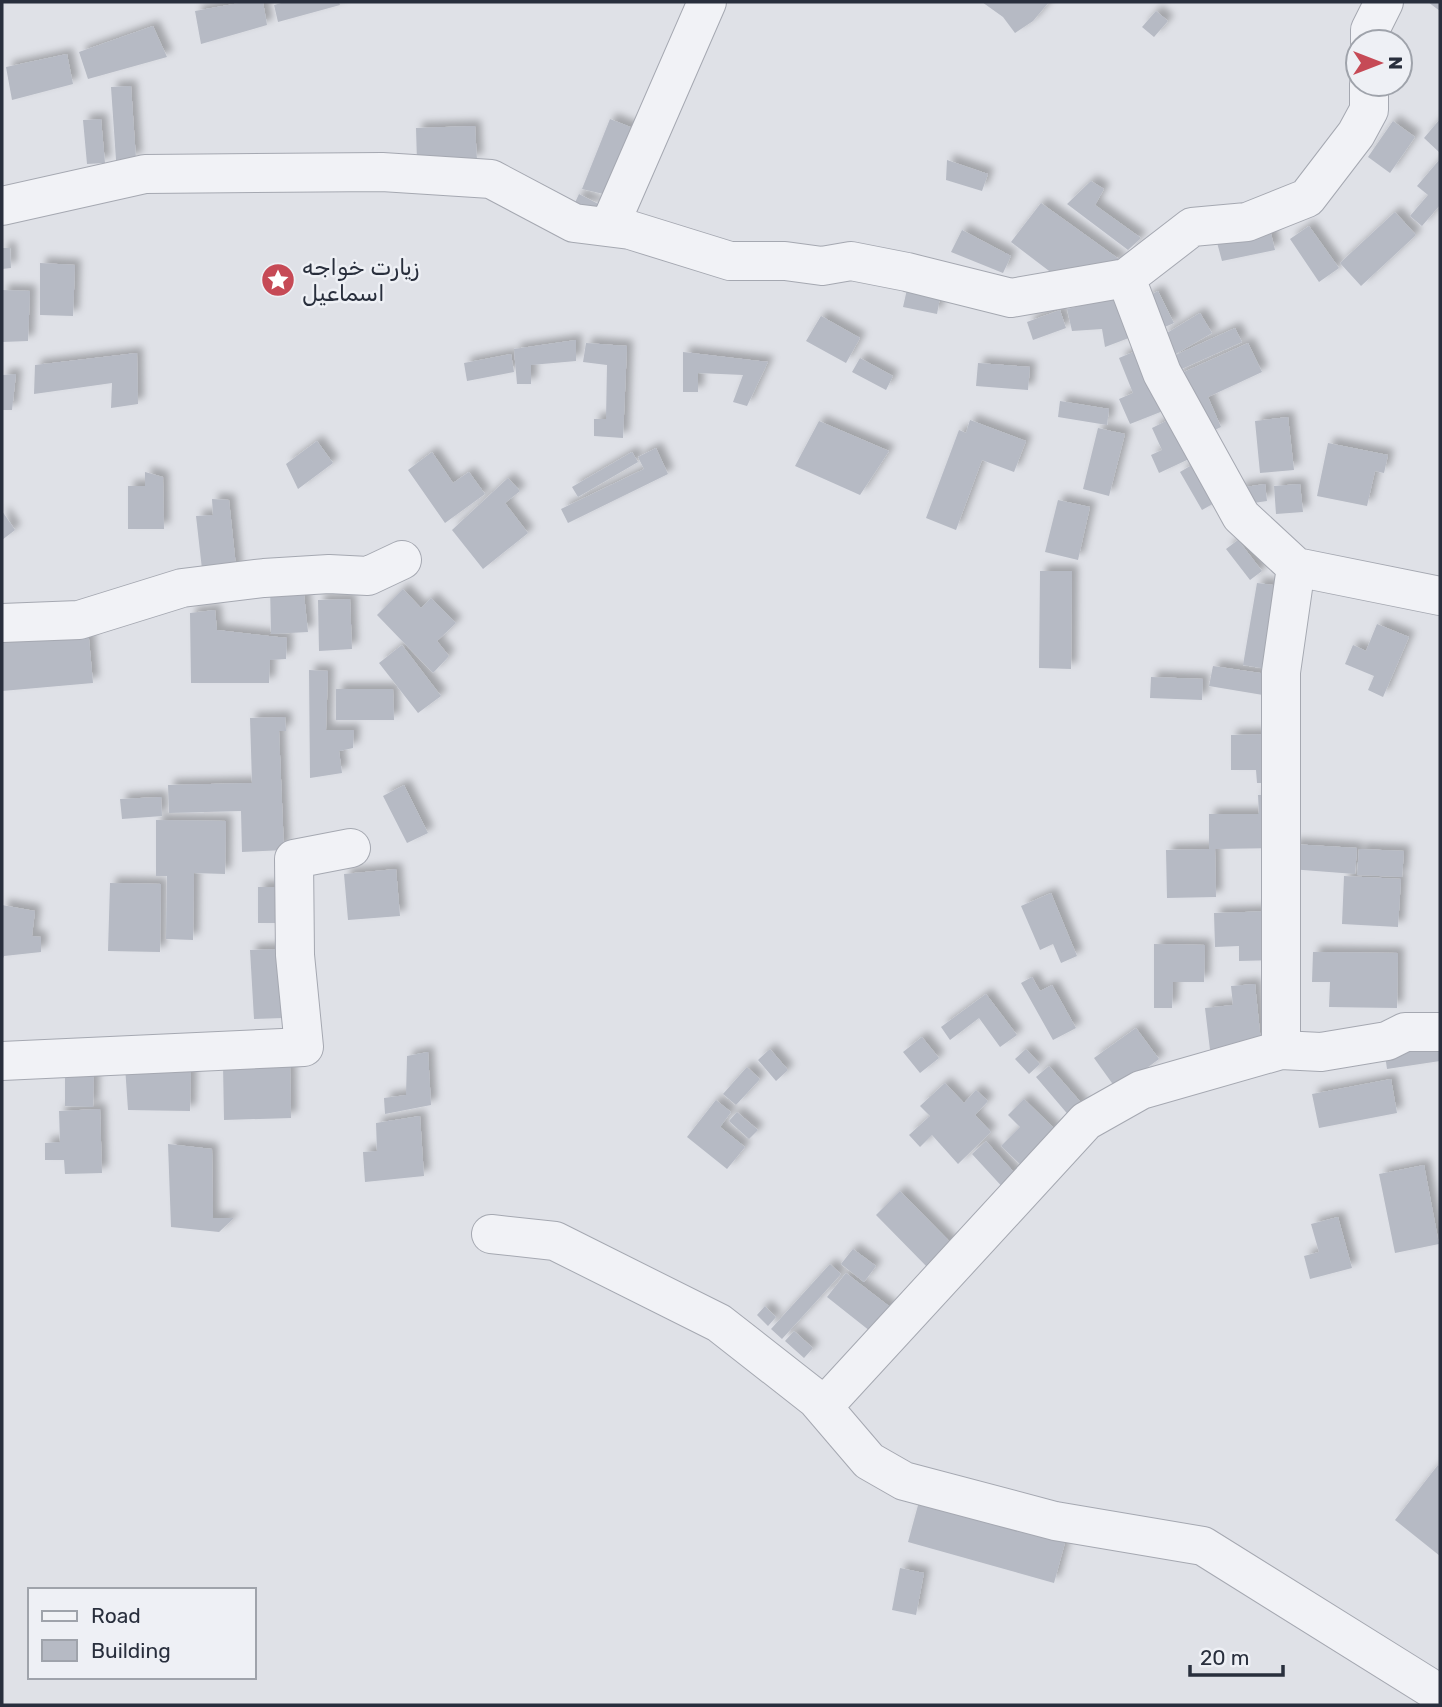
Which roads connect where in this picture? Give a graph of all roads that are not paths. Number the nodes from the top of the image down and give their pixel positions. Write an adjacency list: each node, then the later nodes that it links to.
1 (707, 2): 6 (street)
2 (1384, 2): 3 (street)
3 (1371, 28)
4 (1369, 98): 7 (street)
5 (2, 206): 6 (street)
6 (609, 227): 7 (street)
7 (1126, 278): 9 (street)
8 (402, 560): 11 (street)
9 (1296, 567): 10 (street); 14 (street)
10 (1440, 596)
11 (2, 623)
12 (351, 848): 15 (street)
13 (1440, 1032): 14 (street)
14 (1281, 1050): 17 (street)
15 (2, 1061)
16 (491, 1234): 17 (street)
17 (823, 1407): 18 (street)
18 (1440, 1694)

